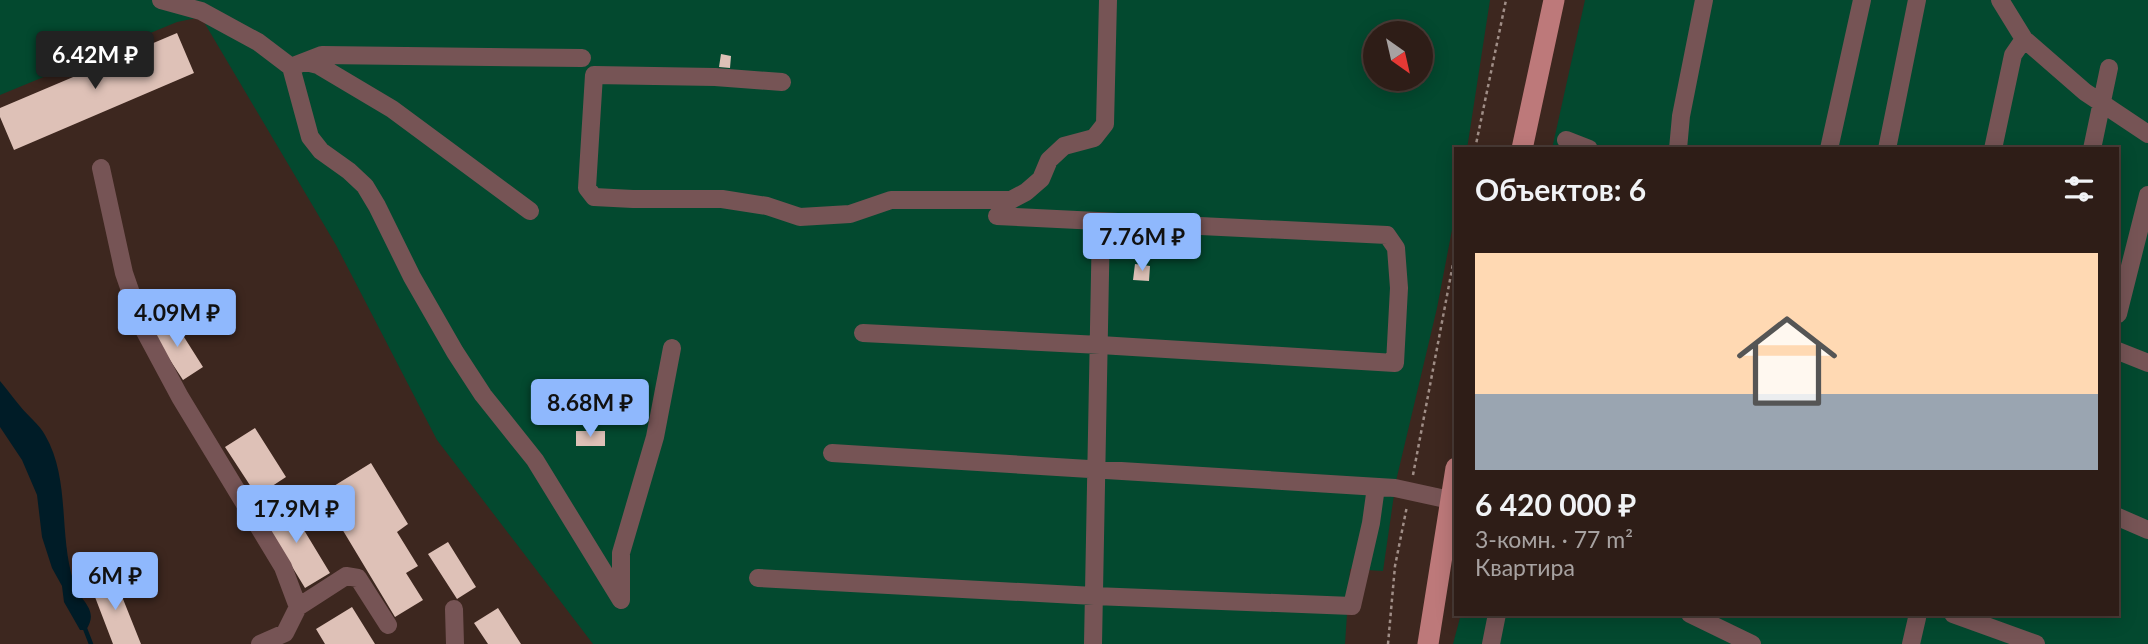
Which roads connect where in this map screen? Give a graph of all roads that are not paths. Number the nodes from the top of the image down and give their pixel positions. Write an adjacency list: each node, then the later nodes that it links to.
1 (161, 0): 10 (street)
2 (1108, 0): 12 (street)
3 (1553, 0): 16 (main road)
4 (1704, 0): 18 (street)
5 (1862, 0): 19 (street)
6 (1917, 0): 20 (street)
7 (2000, 0): 8 (street)
8 (2024, 39): 13 (street); 21 (street)
9 (582, 58): 10 (street)
10 (298, 64): 25 (street); 31 (street)
11 (2109, 68): 13 (street)
12 (782, 82)
13 (2102, 103): 14 (street); 22 (street)
14 (2148, 134)
15 (1566, 140): 17 (street)
16 (1522, 147)
17 (1584, 147)
18 (1678, 147)
19 (1829, 147)
20 (1887, 147)
21 (1993, 147)
22 (2092, 147)
23 (101, 169): 43 (street)
24 (2148, 195): 28 (street)
25 (530, 211)
26 (997, 216): 27 (street)
27 (1101, 222): 30 (street); 30 (street)
28 (2119, 310)
29 (863, 333): 30 (street)
30 (1100, 345): 35 (street)
31 (672, 348)
32 (2119, 351): 33 (street)
33 (2148, 363)
34 (832, 453): 35 (street)
35 (1097, 469): 37 (street); 42 (street)
36 (1454, 479): 38 (main road)
37 (1376, 487): 38 (street); 42 (street)
38 (1450, 500): 54 (main road)
39 (2119, 517): 40 (street)
40 (2148, 530)
41 (758, 578): 42 (street)
42 (1094, 596): 53 (street)
43 (298, 607): 49 (street); 50 (street)
44 (454, 609): 52 (street)
45 (1497, 616): 55 (street)
46 (1693, 616): 56 (street)
47 (1959, 616): 58 (street)
48 (1917, 618): 57 (street)
49 (388, 625)
50 (290, 639): 51 (street)
51 (260, 644)
52 (455, 644)
53 (1093, 644)
54 (1428, 644)
55 (1491, 644)
56 (1752, 644)
57 (1911, 644)
58 (2036, 644)

